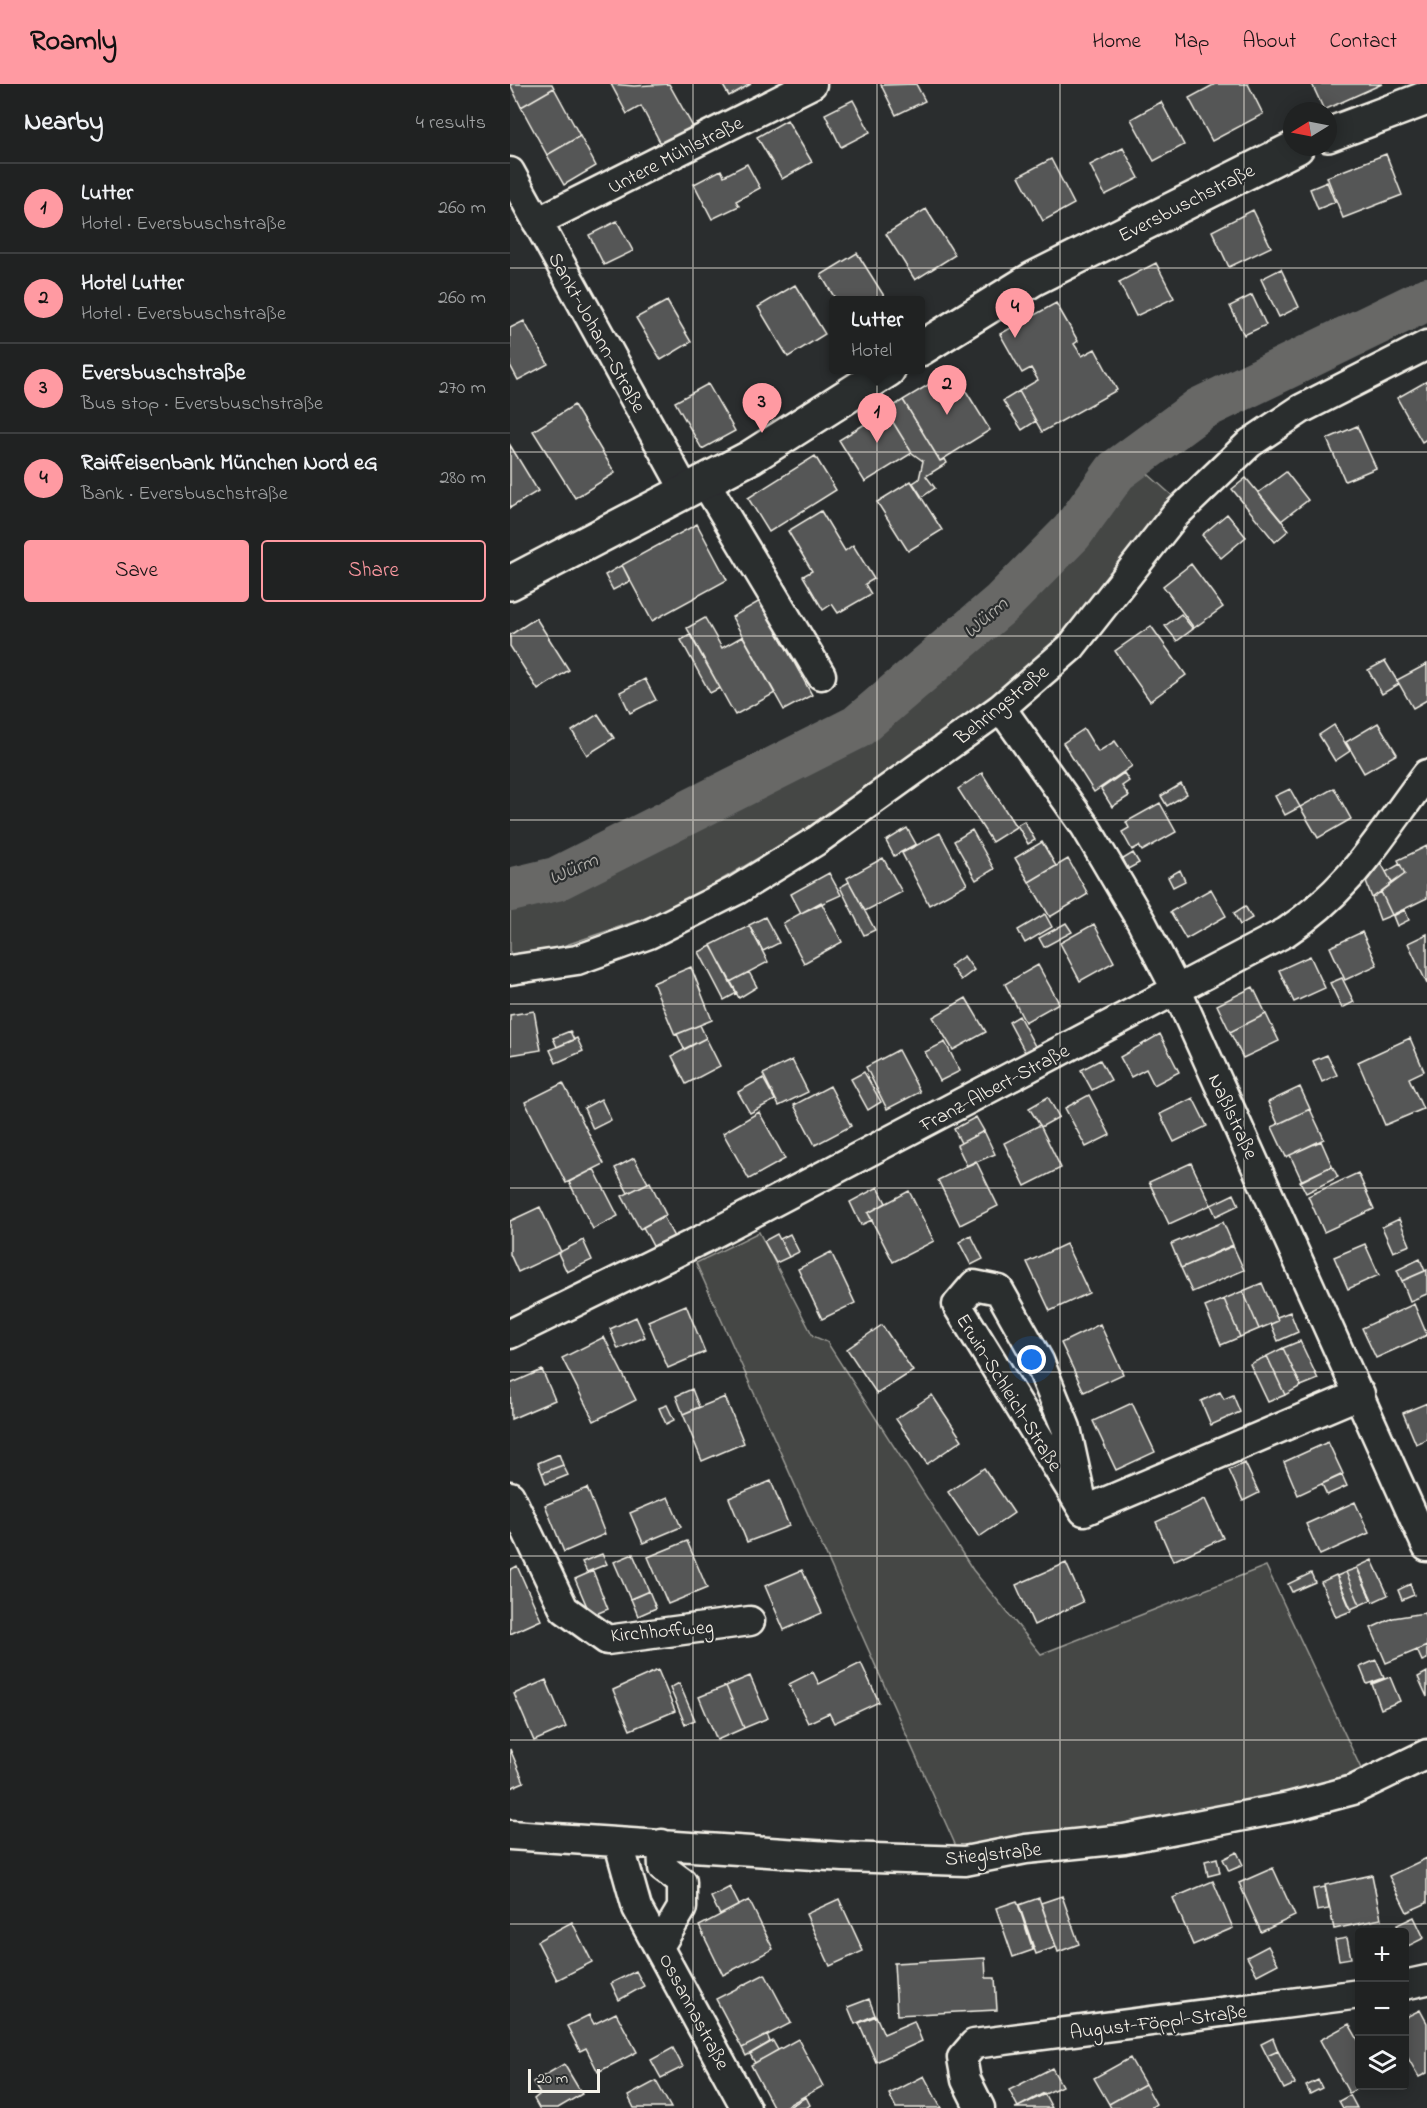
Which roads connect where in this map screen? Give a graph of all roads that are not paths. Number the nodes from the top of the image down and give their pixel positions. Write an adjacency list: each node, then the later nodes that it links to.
1 (812, 84): 6 (street, Untere Mühlstraße)
2 (1427, 98): 3 (main road)
3 (1337, 132)
4 (1283, 154): 8 (main road, Eversbuschstraße)
5 (510, 172): 6 (street, Sankt-Johann-Straße)
6 (537, 222): 10 (street, Sankt-Johann-Straße)
7 (1427, 345): 13 (street, Behringstraße)
8 (925, 346)
9 (880, 374): 10 (main road)
10 (695, 487): 11 (main road); 12 (street, Sankt-Johann-Straße)
11 (510, 583)
12 (821, 675)
13 (1001, 708): 15 (street, Behringstraße); 16 (street, Naßlstraße)
14 (1426, 777): 16 (street, Franz-Albert-Straße)
15 (510, 970)
16 (1177, 991): 17 (street, Franz-Albert-Straße); 18 (street, Naßlstraße)
17 (510, 1334)
18 (1360, 1394): 20 (street); 21 (street, Naßlstraße)
19 (510, 1496): 22 (street, Kirchhoffweg)
20 (1084, 1511): 20 (street, Erwin-Schleich-Straße)
21 (1427, 1547)
22 (750, 1621)
23 (1427, 1754): 26 (street, Stieglstraße)
24 (510, 1835): 25 (street, Stieglstraße)
25 (619, 1844): 26 (street, Stieglstraße); 27 (street, Ossannastraße)
26 (662, 1844): 27 (street, Ossannastraße)
27 (660, 1945): 31 (street, Ossannastraße)
28 (1427, 1980): 29 (street)
29 (1409, 1983)
30 (1355, 1995): 32 (street, August-Föppl-Straße)
31 (747, 2108)
32 (980, 2108)

